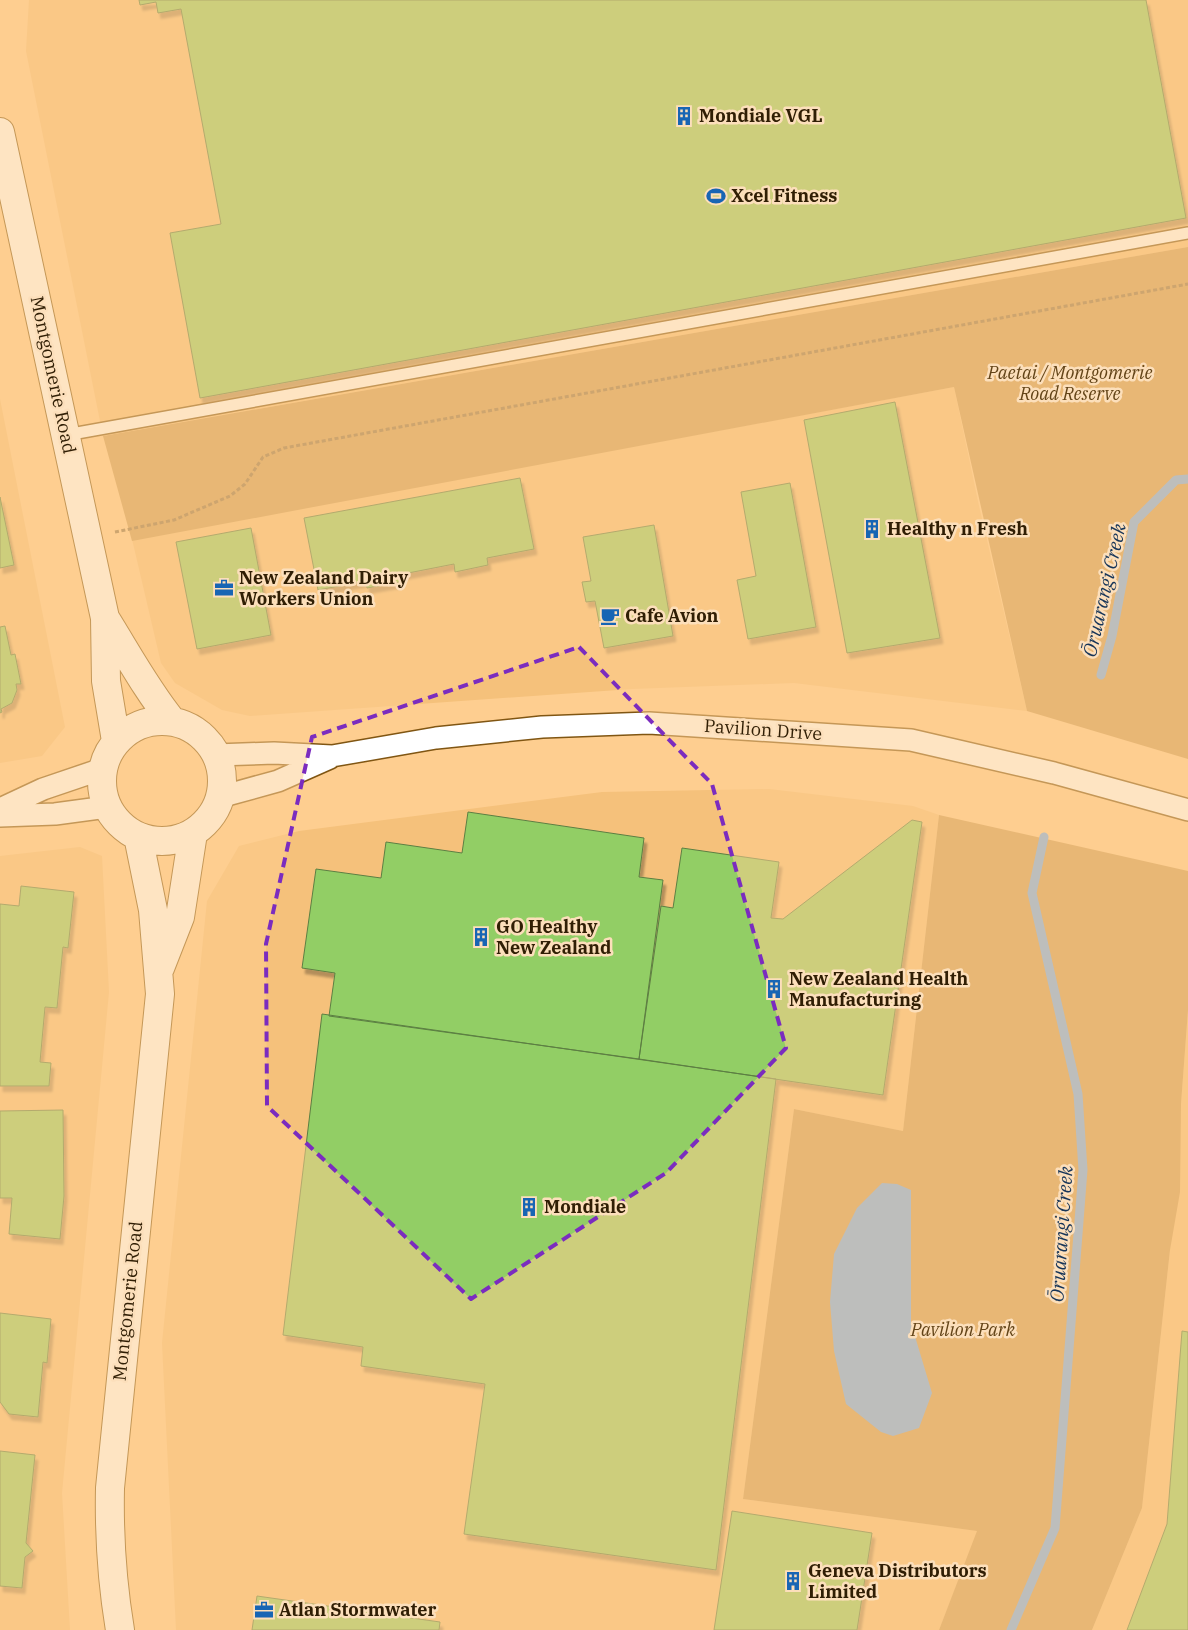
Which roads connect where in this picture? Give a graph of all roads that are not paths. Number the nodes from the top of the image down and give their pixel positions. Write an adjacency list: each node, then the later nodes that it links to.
1 (0, 132): 3 (street, Montgomerie Road)
2 (1188, 233): 3 (lane)
3 (66, 435): 4 (street, Montgomerie Road)
4 (105, 618): 5 (street, Montgomerie Road); 6 (street, Montgomerie Road)
5 (172, 721): 6 (street); 7 (street)
6 (116, 741): 9 (street)
7 (216, 755): 8 (street, Pavilion Drive); 10 (street)
8 (332, 756): 10 (street, Pavilion Drive); 13 (street, Pavilion Drive)
9 (102, 769): 11 (street); 12 (street)
10 (220, 797): 15 (street)
11 (107, 807): 14 (street); 16 (street)
12 (0, 809)
13 (1188, 810)
14 (0, 816)
15 (193, 833): 16 (street); 17 (street, Montgomerie Road)
16 (138, 836): 17 (street, Montgomerie Road)
17 (159, 972): 18 (street, Montgomerie Road)
18 (120, 1630)

